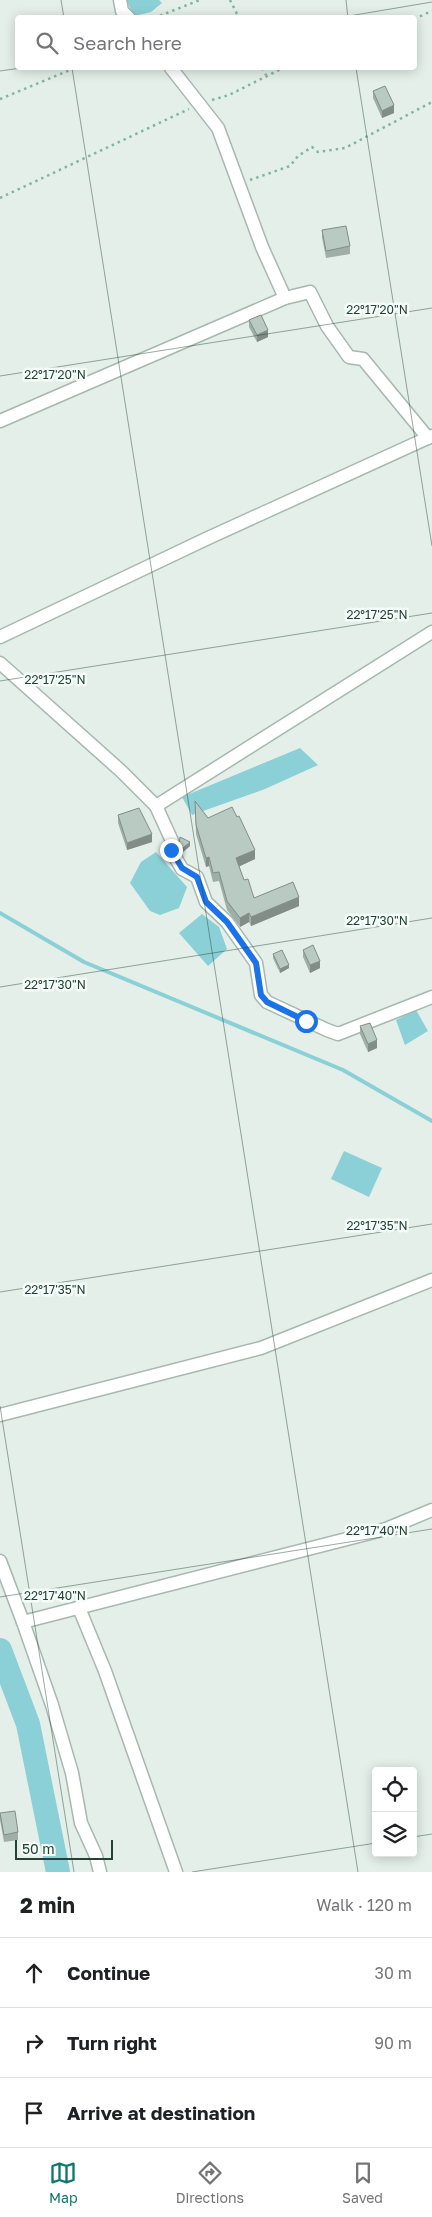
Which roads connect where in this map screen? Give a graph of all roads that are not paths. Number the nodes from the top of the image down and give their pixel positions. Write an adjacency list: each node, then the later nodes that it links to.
1 (120, 0): 2 (street)
2 (126, 15)
3 (173, 70): 4 (street)
4 (285, 298): 5 (street); 6 (street)
5 (0, 421)
6 (430, 437): 8 (street)
7 (432, 632): 10 (street)
8 (0, 637)
9 (0, 663): 10 (street)
10 (156, 806): 11 (street)
11 (432, 997)
12 (432, 1280): 13 (street)
13 (0, 1415)
14 (432, 1510): 16 (street)
15 (0, 1561): 17 (street)
16 (78, 1608): 17 (street); 19 (street)
17 (24, 1622): 18 (street)
18 (100, 1872)
19 (176, 1872)

